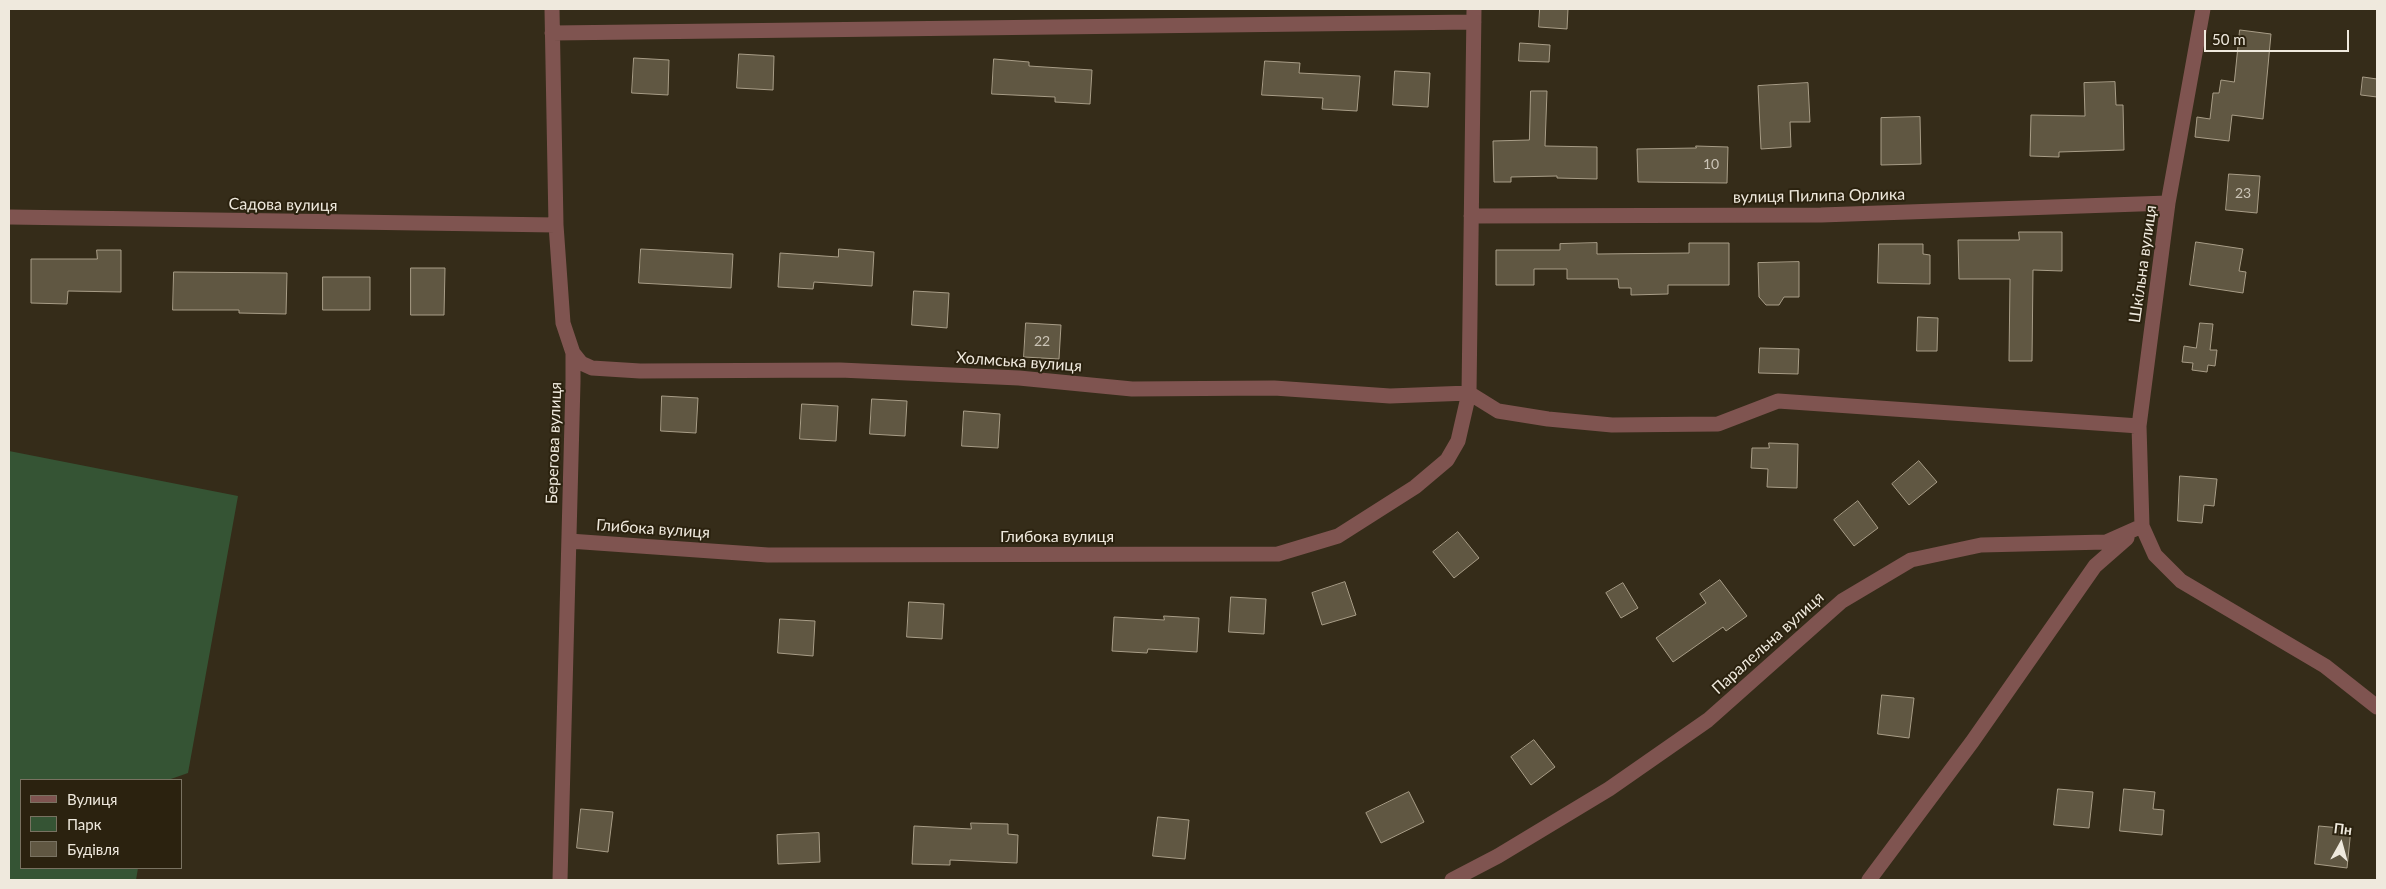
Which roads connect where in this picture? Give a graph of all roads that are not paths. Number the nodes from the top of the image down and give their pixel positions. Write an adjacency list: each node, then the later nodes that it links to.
1 (552, 9): 4 (street, Берегова вулиця)
2 (2203, 9): 5 (street, Шкільна вулиця)
3 (1474, 16): 4 (street); 6 (street, Глибока вулиця)
4 (552, 33): 8 (street, Берегова вулиця)
5 (2168, 203): 6 (street, вулиця Пилипа Орлика); 11 (street, Шкільна вулиця)
6 (1471, 216): 10 (street, Глибока вулиця)
7 (9, 217): 8 (street, Садова вулиця)
8 (556, 226): 9 (street, Берегова вулиця)
9 (573, 353): 10 (street, Холмська вулиця); 13 (street, Берегова вулиця)
10 (1468, 393): 11 (street); 13 (street, Глибока вулиця)
11 (2139, 426): 12 (street, Шкільна вулиця)
12 (2142, 526): 14 (street); 16 (street, Паралельна вулиця); 17 (street)
13 (569, 541): 15 (street, Берегова вулиця)
14 (2377, 707)
15 (560, 880)
16 (1452, 880)
17 (1869, 880)

